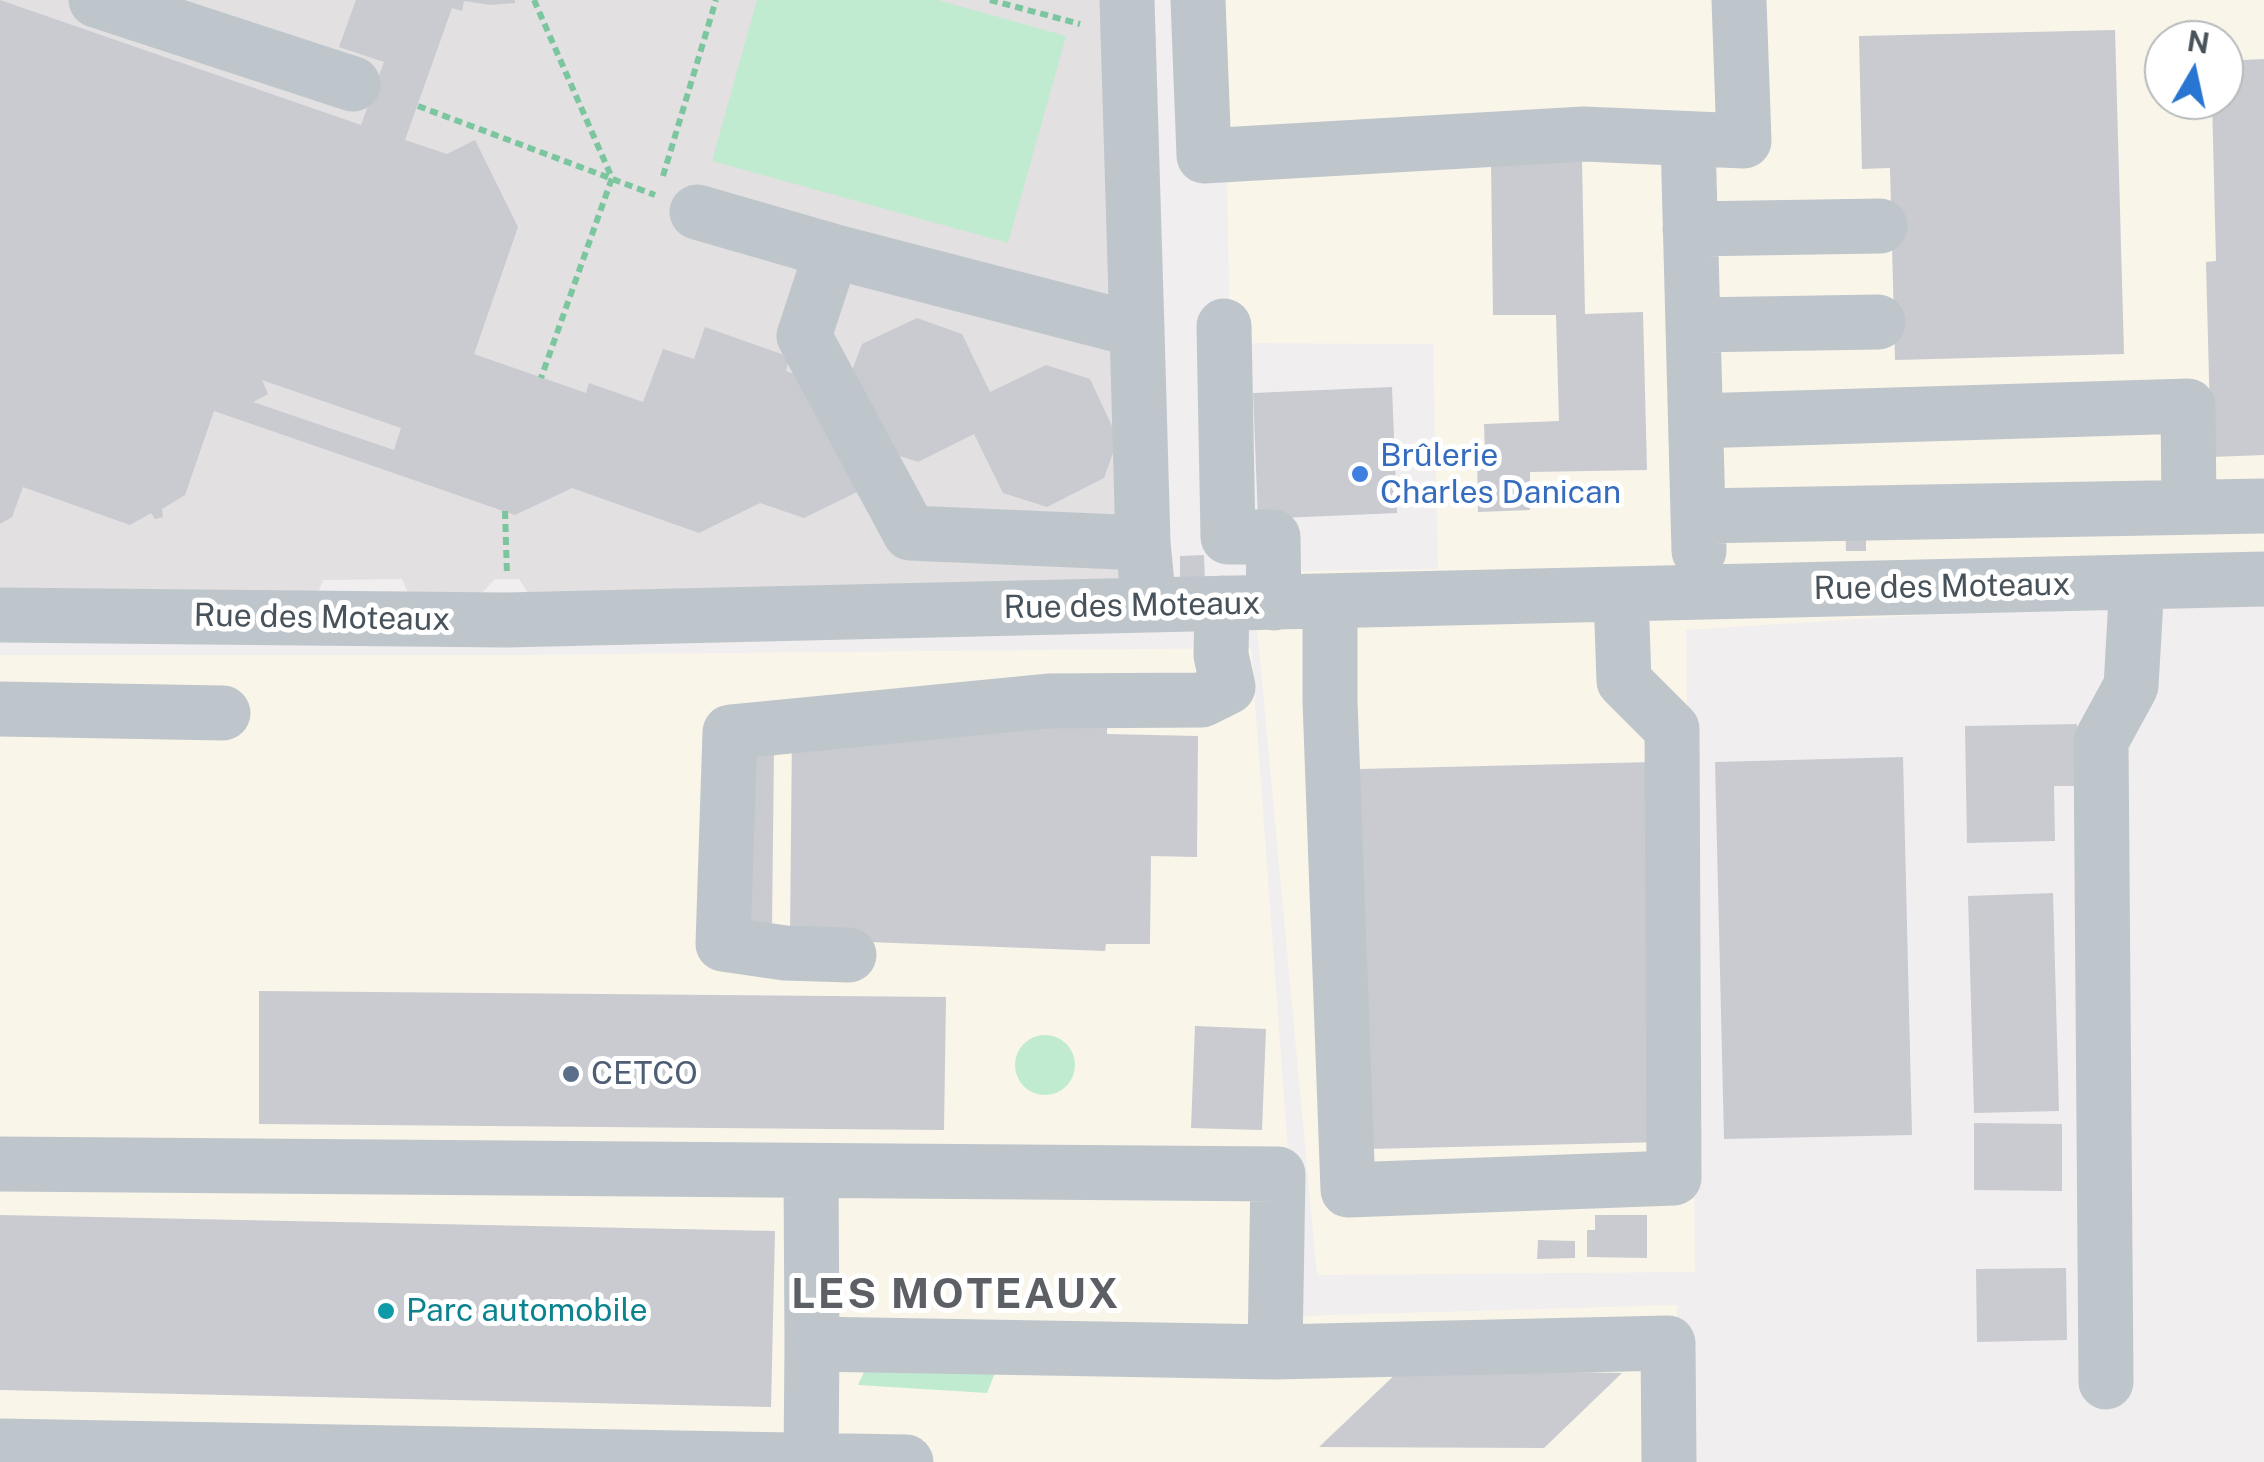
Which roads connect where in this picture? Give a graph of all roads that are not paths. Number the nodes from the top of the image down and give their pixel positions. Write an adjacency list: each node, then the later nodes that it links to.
1 (96, 0): 5 (street)
2 (1126, 0): 14 (street)
3 (1198, 0): 6 (street)
4 (1738, 0): 6 (street)
5 (353, 84)
6 (1688, 139): 9 (street)
7 (677, 204): 10 (street)
8 (1880, 226): 9 (street)
9 (1690, 230): 12 (street)
10 (832, 251): 14 (street); 19 (street)
11 (1878, 322): 12 (street)
12 (1693, 325): 15 (street)
13 (1224, 326): 27 (street)
14 (1137, 330): 19 (street)
15 (1696, 420): 17 (street); 18 (street)
16 (2264, 506): 17 (street)
17 (2189, 507): 18 (street)
18 (1698, 516): 23 (street)
19 (1143, 543): 26 (street)
20 (2264, 579): 21 (street, Rue des Moteaux)
21 (2137, 582): 23 (street, Rue des Moteaux); 35 (street)
22 (11, 592): 26 (street, Rue des Moteaux)
23 (1700, 593): 24 (street, Rue des Moteaux)
24 (1621, 596): 25 (street, Rue des Moteaux); 25 (street)
25 (1330, 603): 27 (street, Rue des Moteaux)
26 (1149, 605): 27 (street, Rue des Moteaux)
27 (1239, 621): 30 (street)
28 (0, 709): 29 (street)
29 (223, 713)
30 (844, 967)
31 (0, 1164): 32 (street)
32 (811, 1173): 33 (street); 34 (street)
33 (812, 1344): 34 (street); 37 (street)
34 (1275, 1352): 39 (street)
35 (2106, 1382)
36 (0, 1446): 37 (street)
37 (811, 1460): 38 (street)
38 (906, 1462)
39 (1669, 1462)

